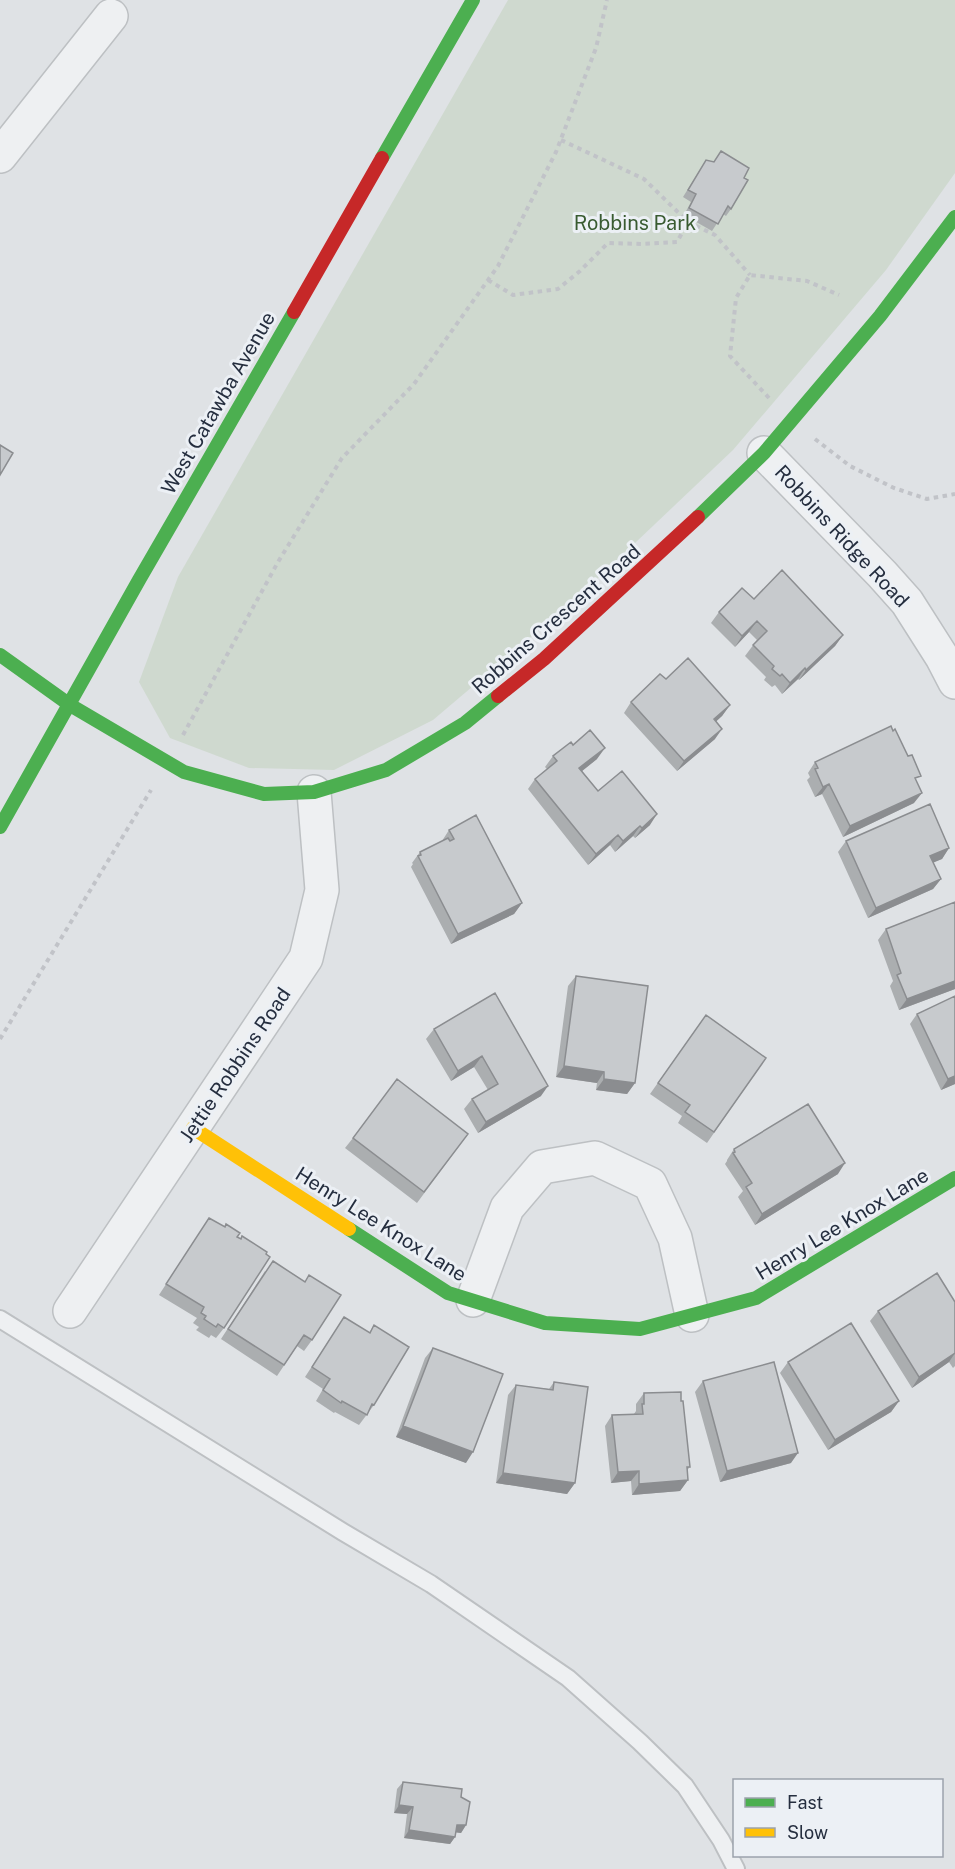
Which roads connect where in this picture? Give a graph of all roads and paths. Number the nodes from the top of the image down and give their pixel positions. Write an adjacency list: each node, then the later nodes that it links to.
1 (473, 0): 17 (street, West Catawba Avenue)
2 (607, 0): 4 (path)
3 (111, 16): 5 (street)
4 (561, 140): 7 (path); 9 (path)
5 (0, 156)
6 (955, 217): 13 (street, Robbins Crescent Road)
7 (688, 222): 8 (path); 9 (path)
8 (750, 274): 10 (path); 11 (path)
9 (488, 280): 18 (path)
10 (839, 295)
11 (762, 392)
12 (818, 442): 14 (path)
13 (764, 453): 16 (street, Robbins Ridge Road); 19 (street, Robbins Crescent Road)
14 (955, 494)
15 (0, 655): 17 (street, Robbins Crescent Road)
16 (955, 682)
17 (70, 705): 18 (street, Robbins Crescent Road); 20 (street, West Catawba Avenue)
18 (168, 763): 19 (street, Robbins Crescent Road); 21 (path)
19 (314, 792): 22 (street, Jettie Robbins Road)
20 (0, 827)
21 (0, 1039)
22 (193, 1128): 24 (street, Henry Lee Knox Lane); 25 (street, Jettie Robbins Road)
23 (955, 1178): 26 (street, Henry Lee Knox Lane)
24 (473, 1300): 26 (street, Henry Lee Knox Lane); 26 (street)
25 (70, 1311)
26 (692, 1315)
27 (0, 1319): 28 (lane)
28 (736, 1869)

